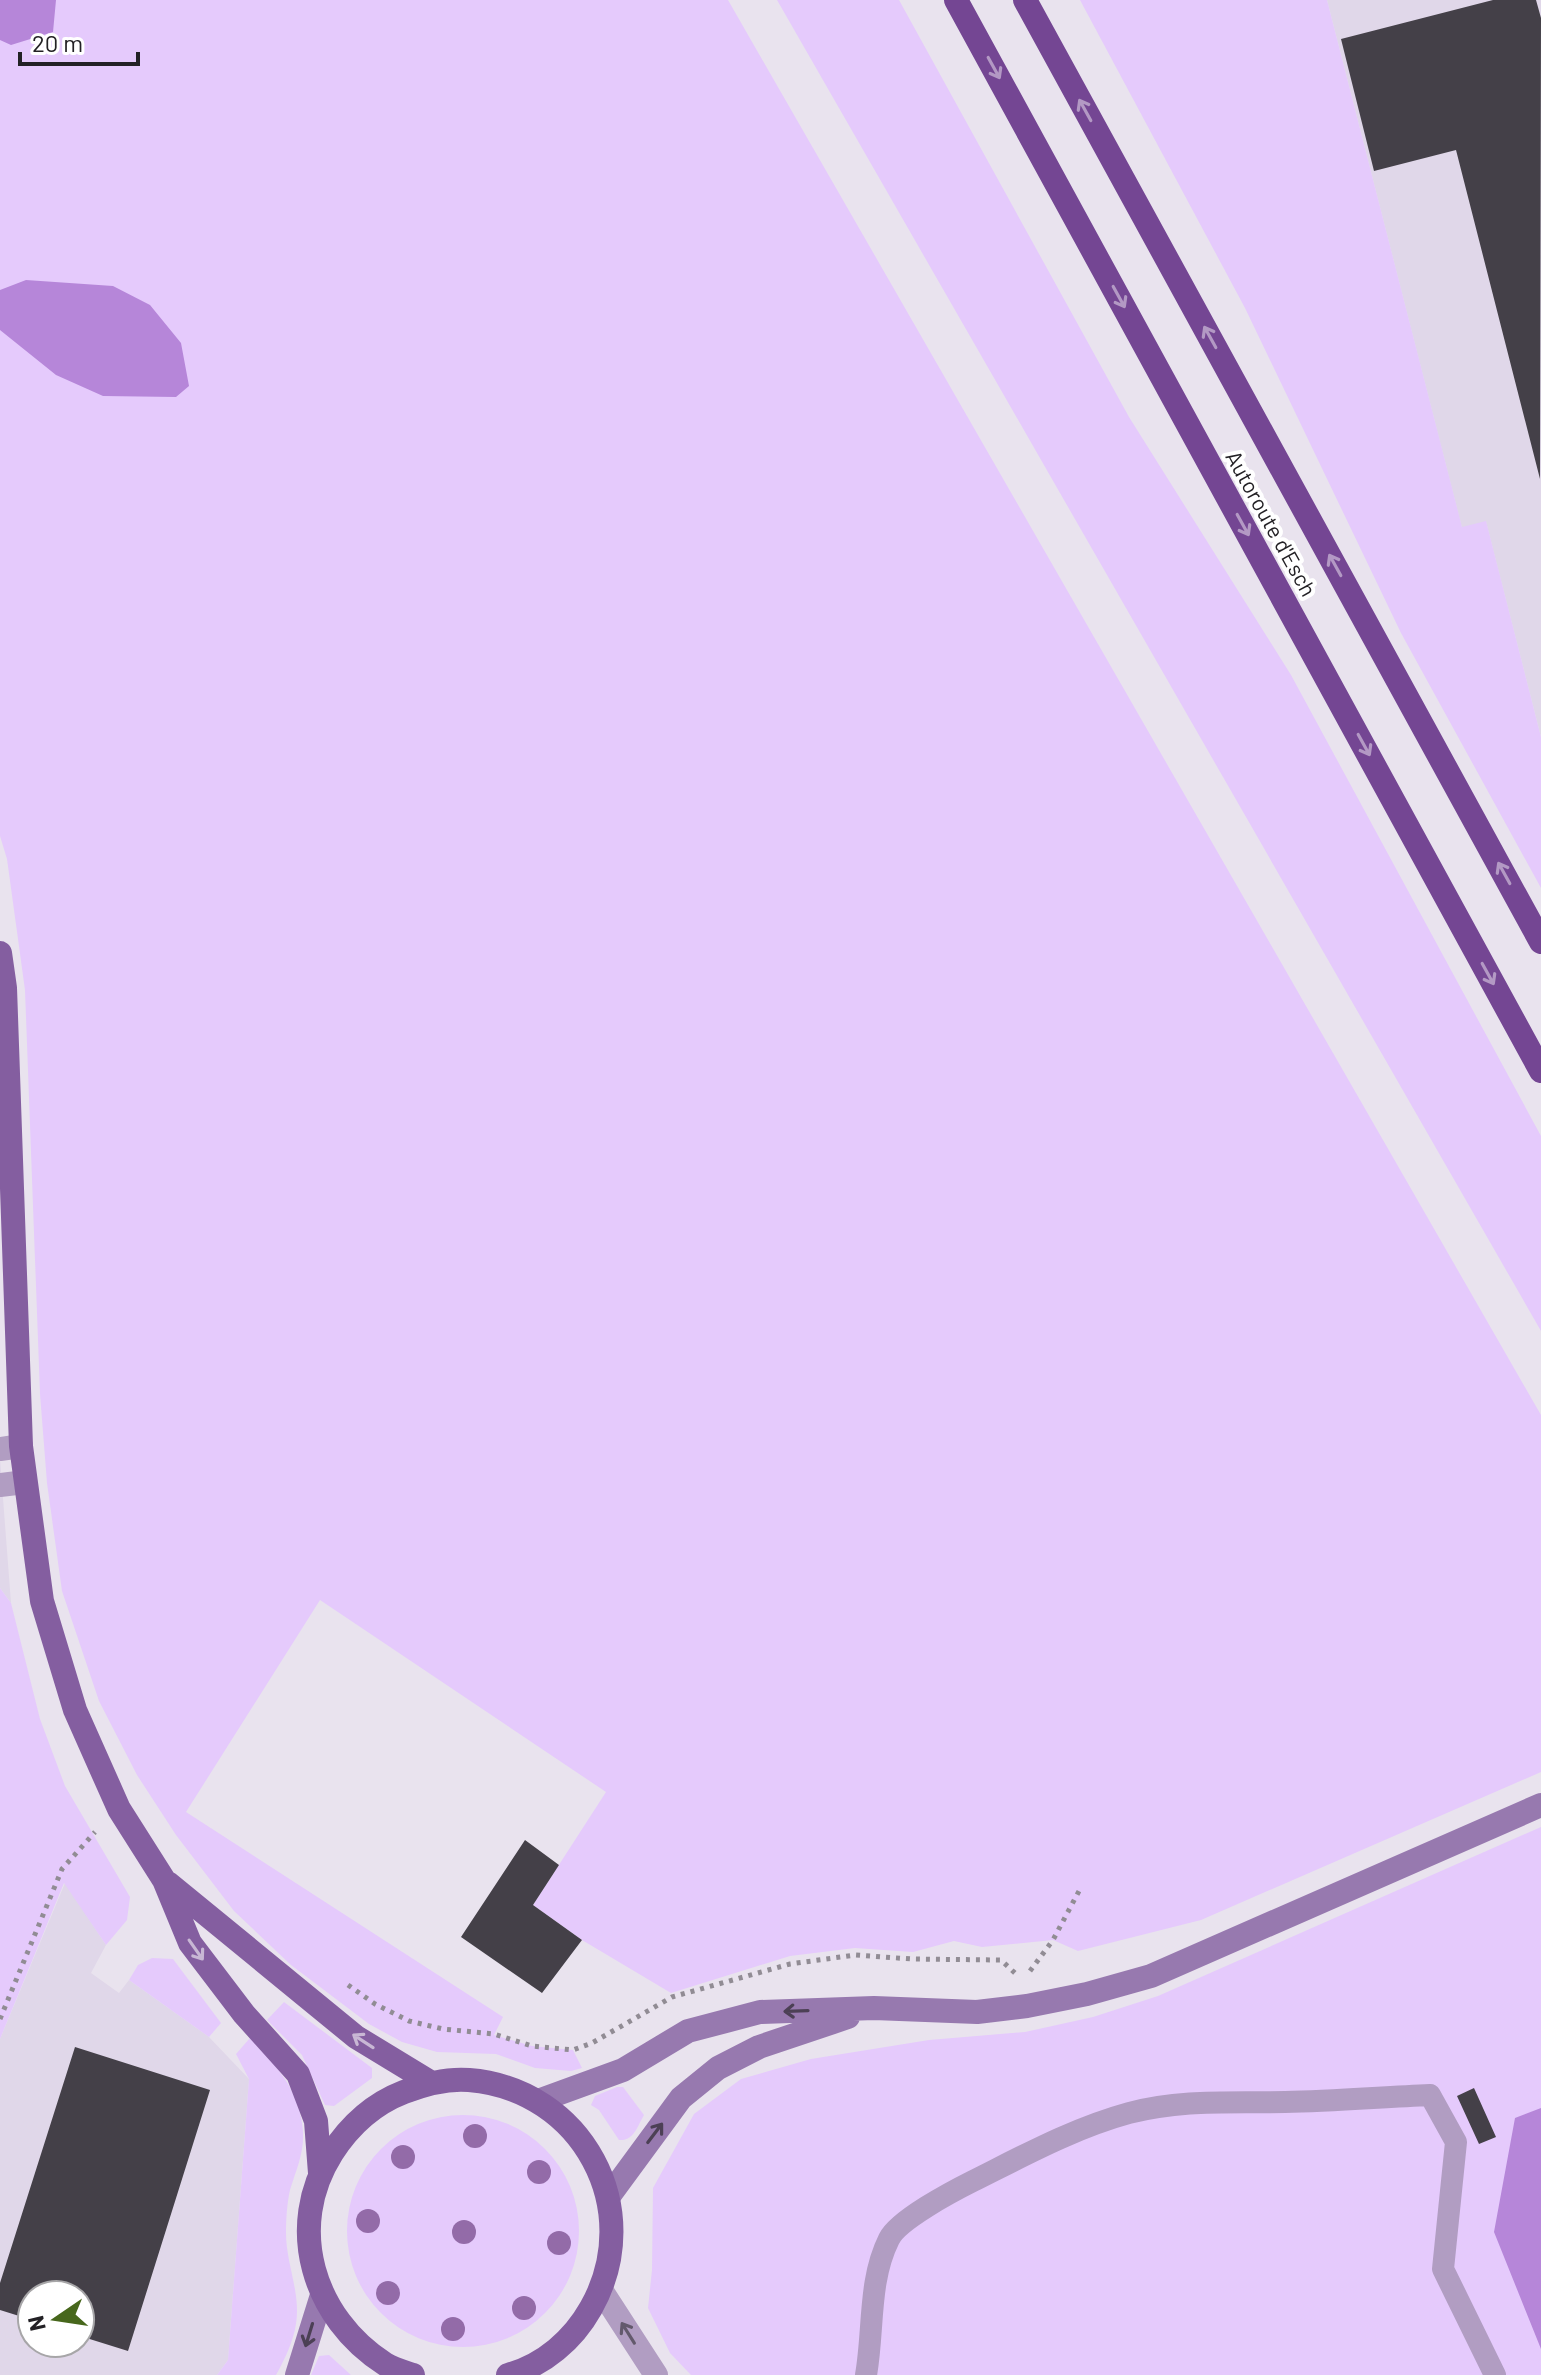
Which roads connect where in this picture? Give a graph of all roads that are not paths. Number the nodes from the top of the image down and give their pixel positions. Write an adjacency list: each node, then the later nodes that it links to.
1 (956, 0): 5 (highway, Autoroute d'Esch, one-way to 5)
2 (1029, 5): 3 (highway, Autoroute d'Esch, one-way to 2)
3 (1541, 942)
4 (0, 953): 6 (main road)
5 (1541, 1071)
6 (10, 1448): 7 (main road)
7 (25, 1482): 8 (street); 10 (main road)
8 (0, 1485)
9 (1541, 1805): 11 (main road)
10 (164, 1880): 12 (main road, one-way to 10); 14 (main road, one-way to 14)
11 (874, 2008): 13 (main road, one-way to 13); 15 (main road, one-way to 11)
12 (430, 2082): 13 (main road); 14 (main road)
13 (538, 2101): 15 (main road)
14 (320, 2173): 17 (main road)
15 (609, 2196): 16 (main road)
16 (601, 2290): 18 (main road); 21 (street, one-way to 16)
17 (322, 2295): 19 (main road, one-way to 19); 20 (main road)
18 (523, 2374)
19 (297, 2375)
20 (413, 2375)
21 (656, 2375)
22 (866, 2375): 23 (lane)
23 (1495, 2375)

